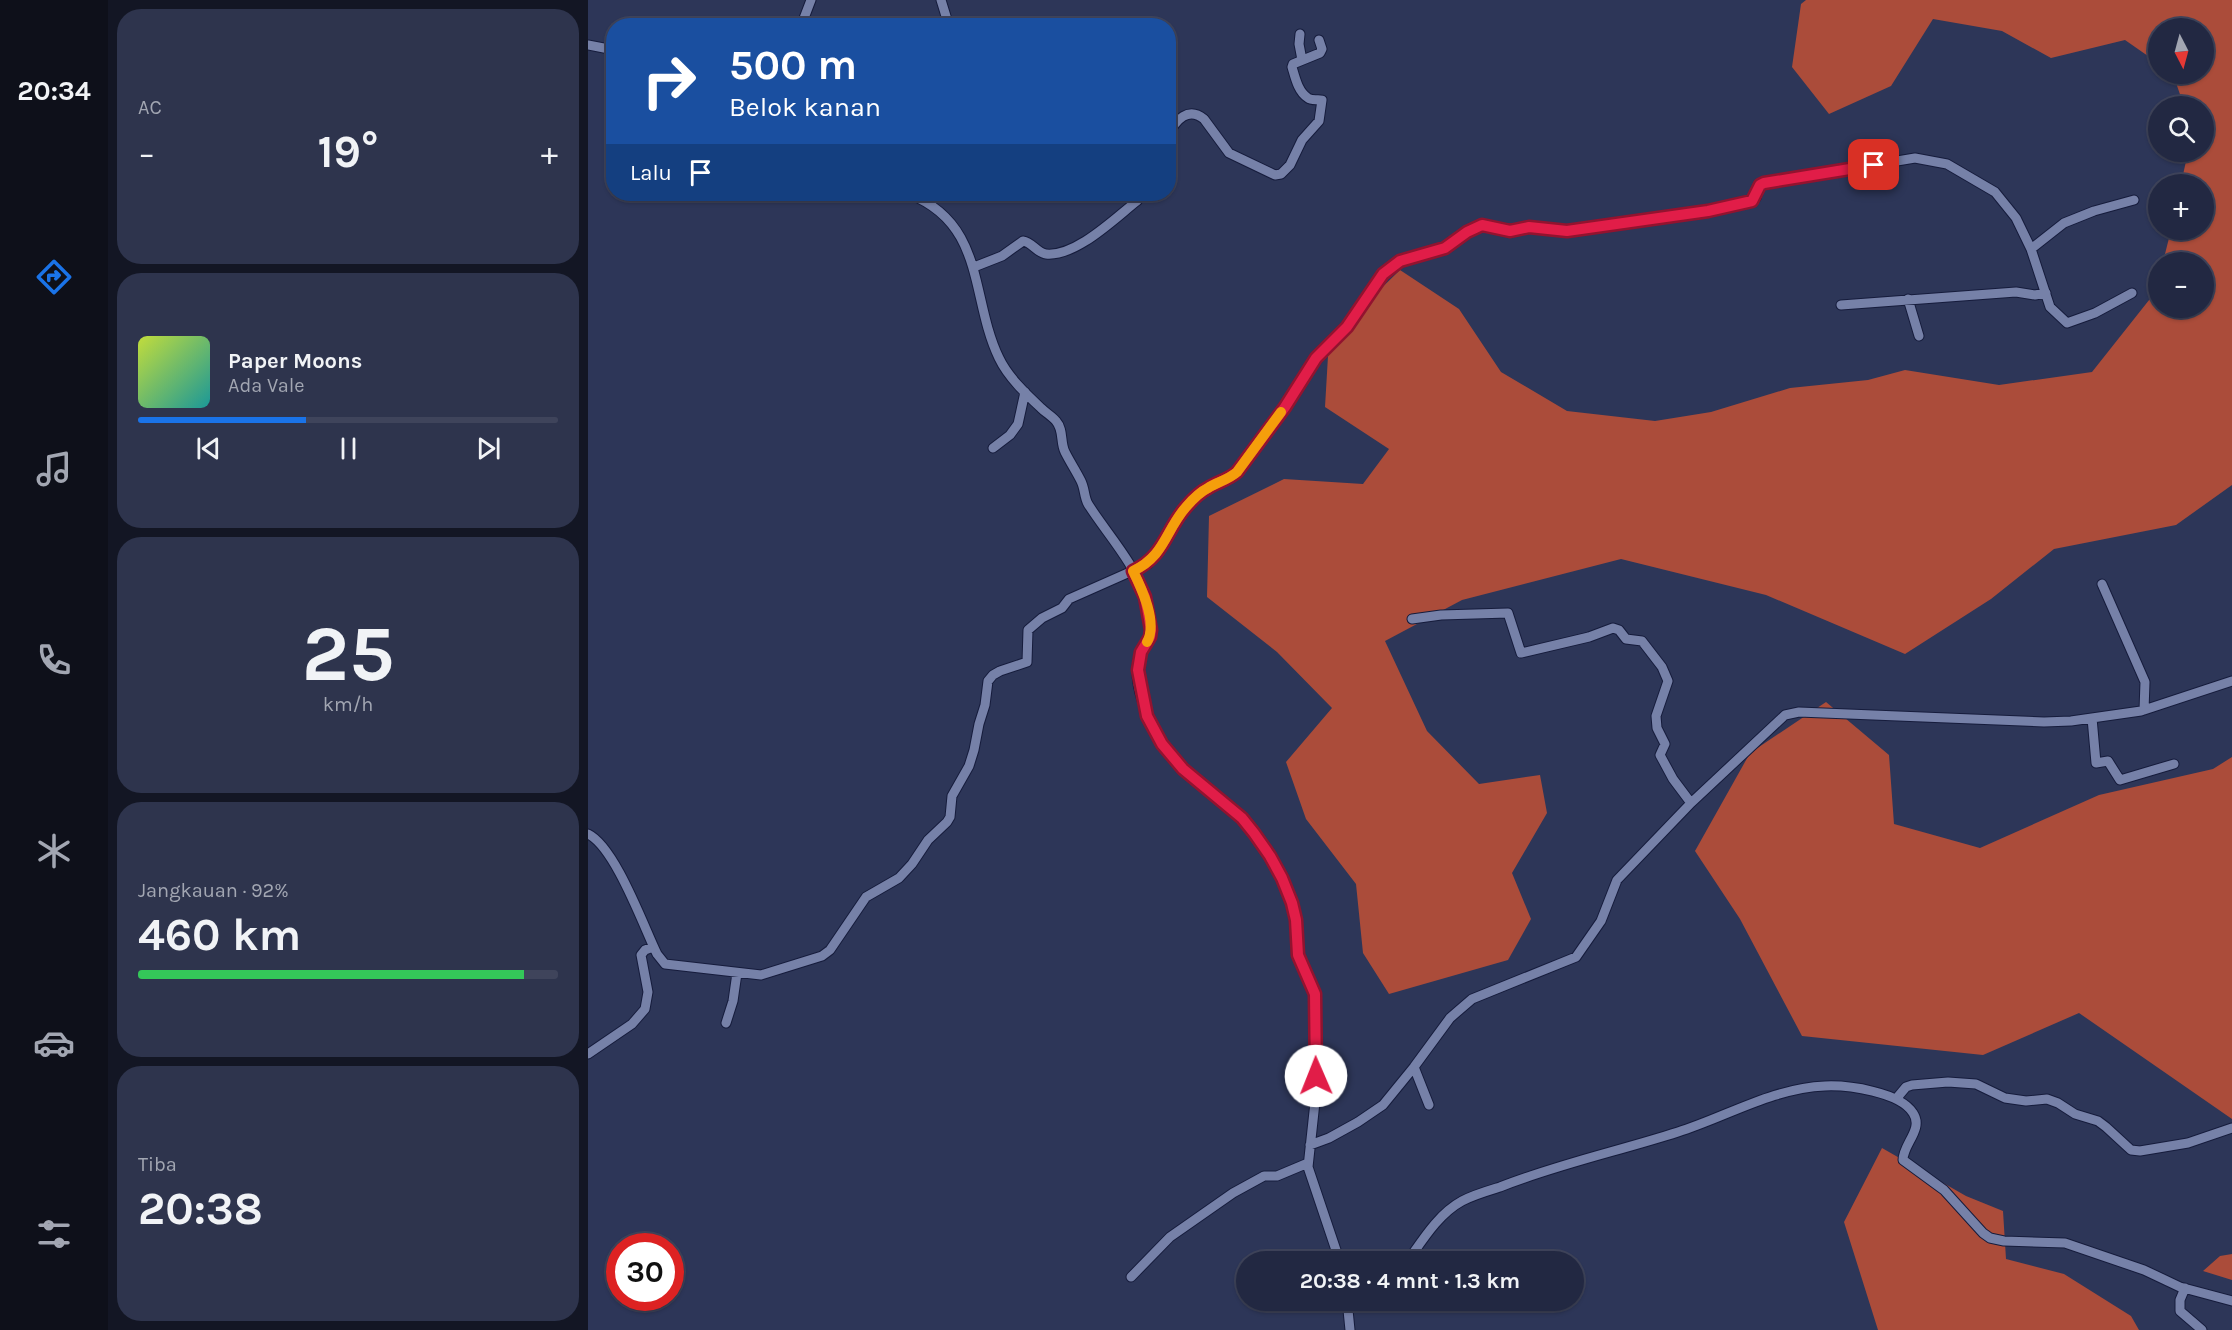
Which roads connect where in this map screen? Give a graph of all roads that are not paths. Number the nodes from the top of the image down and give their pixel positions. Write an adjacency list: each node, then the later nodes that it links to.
1 (811, 0): 3 (street)
2 (941, 0): 4 (street)
3 (804, 18)
4 (947, 18)
5 (1300, 34): 9 (street)
6 (1319, 40): 9 (street)
7 (588, 45): 8 (street)
8 (606, 48)
9 (1302, 60): 10 (street)
10 (1176, 123)
11 (2134, 200): 14 (street)
12 (925, 201): 15 (street)
13 (1137, 201): 15 (street)
14 (2031, 249): 16 (street); 23 (street)
15 (974, 267): 21 (street)
16 (2046, 293): 17 (street); 18 (street)
17 (2132, 293)
18 (1908, 299): 19 (street); 20 (street)
19 (1841, 305)
20 (1919, 336)
21 (1025, 392): 22 (street); 23 (street)
22 (993, 448)
23 (1133, 571): 33 (street); 40 (street)
24 (2103, 584): 27 (street)
25 (1412, 619): 30 (street)
26 (2232, 681): 27 (street)
27 (2144, 710): 28 (street)
28 (2092, 718): 29 (street); 30 (street)
29 (2174, 764)
30 (1691, 803): 36 (street)
31 (588, 834): 32 (street)
32 (653, 947): 33 (street); 35 (street)
33 (737, 973): 34 (street)
34 (726, 1023)
35 (588, 1054)
36 (1414, 1067): 38 (street); 40 (street)
37 (1896, 1099): 39 (street); 43 (street); 45 (street)
38 (1429, 1104)
39 (2232, 1128)
40 (1310, 1145): 41 (street)
41 (1308, 1163): 42 (street); 44 (street)
42 (1337, 1251)
43 (1416, 1251)
44 (1131, 1276)
45 (2185, 1288): 46 (street); 49 (street)
46 (2232, 1301)
47 (1348, 1311): 48 (street)
48 (1350, 1330)
49 (2202, 1330)

